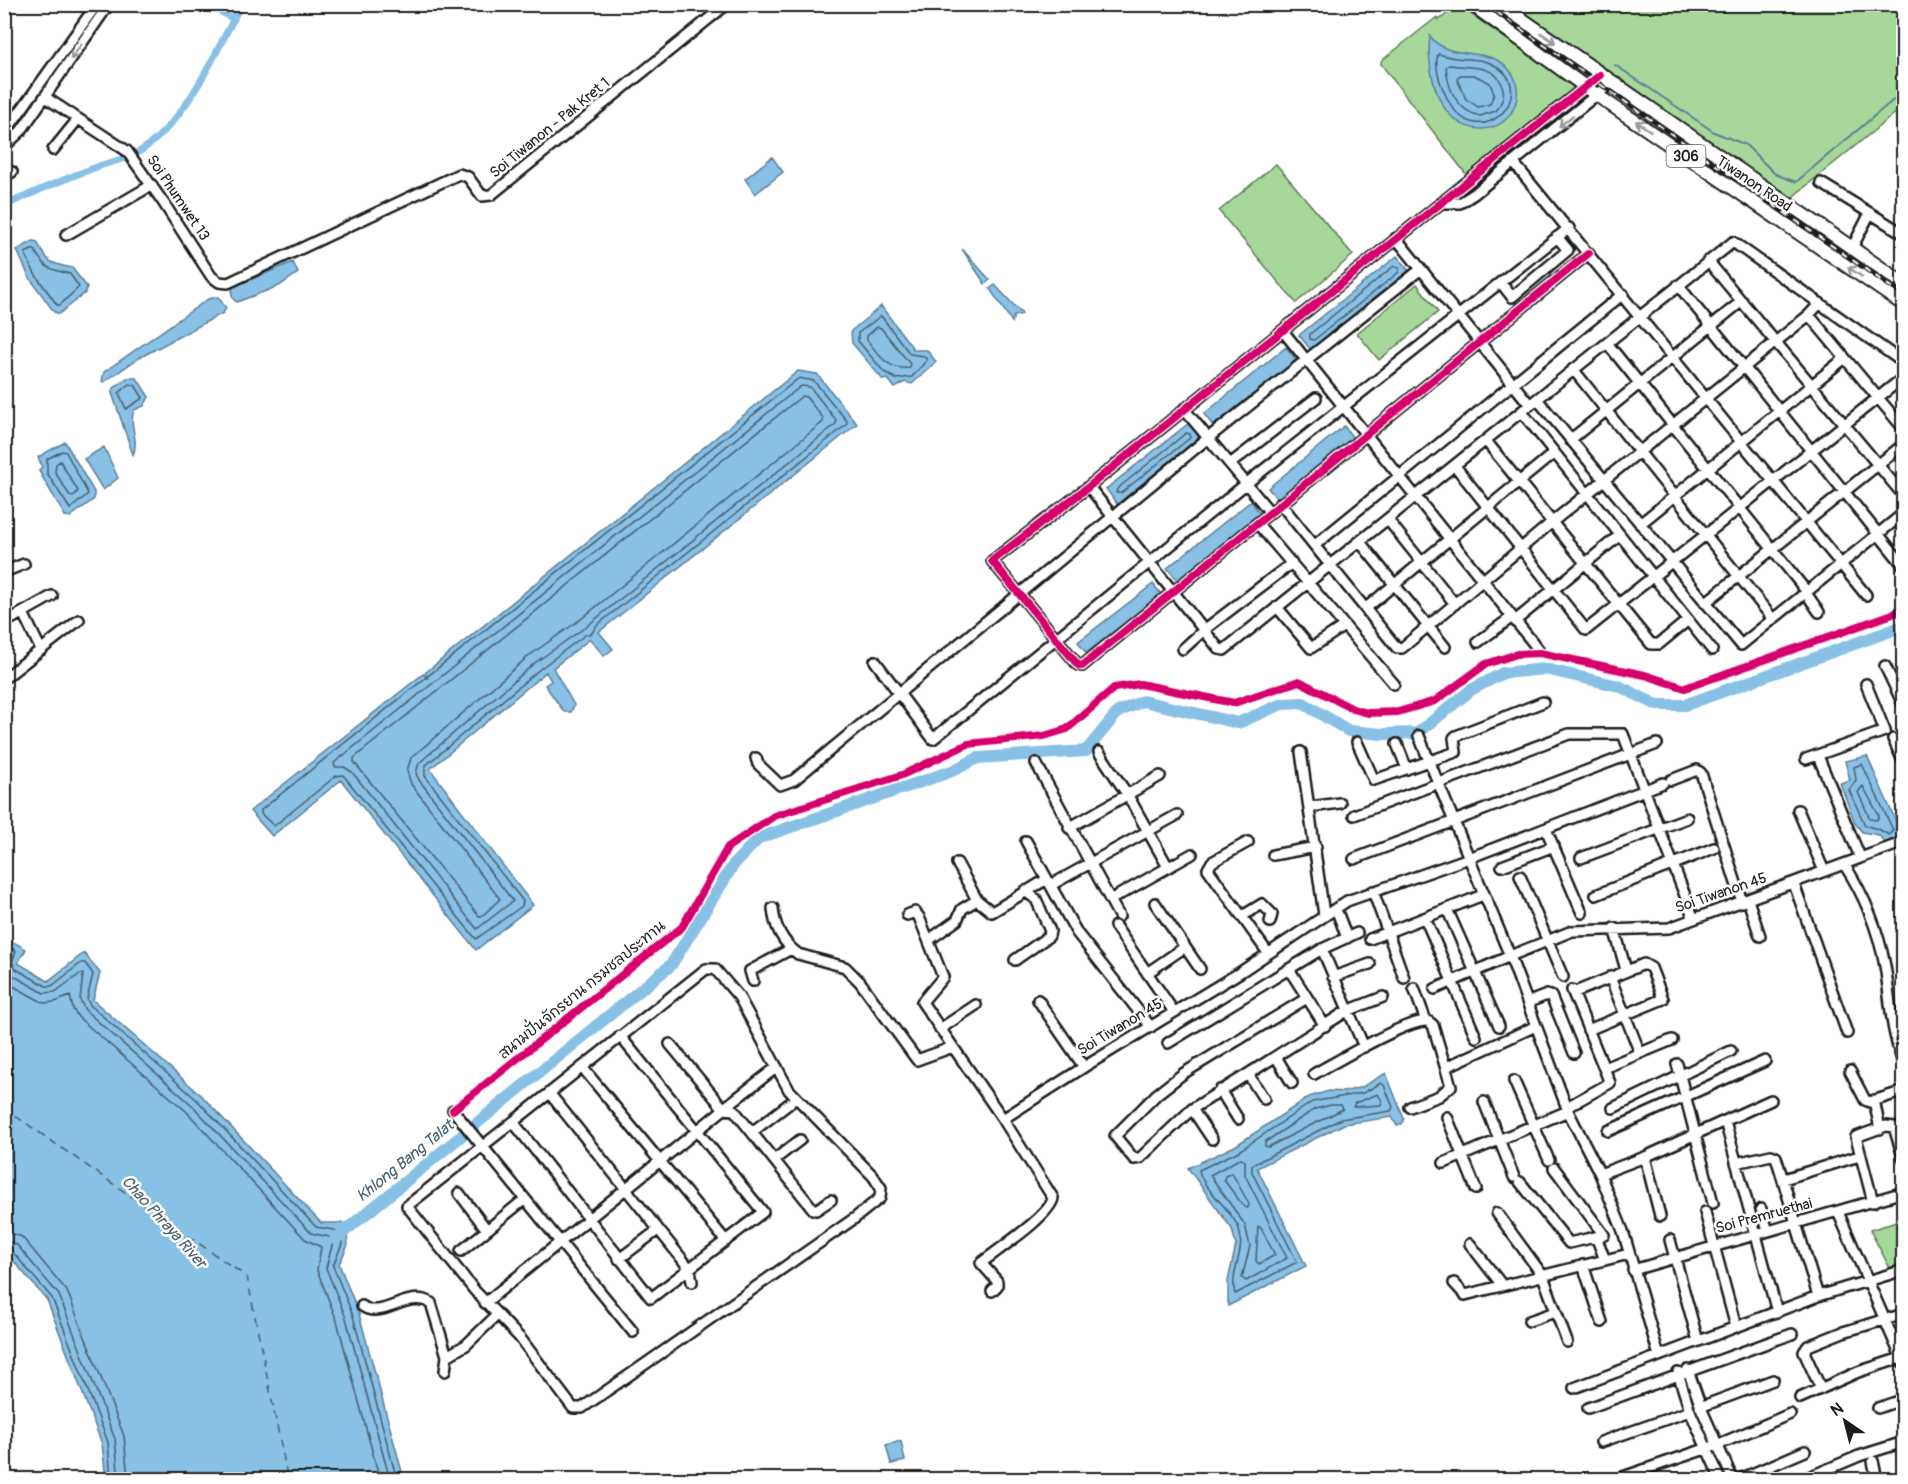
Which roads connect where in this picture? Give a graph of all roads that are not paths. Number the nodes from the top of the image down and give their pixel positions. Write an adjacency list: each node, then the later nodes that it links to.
1 (97, 4): 12 (street)
2 (110, 4): 9 (street, one-way to 9)
3 (727, 4): 30 (street, Soi Tiwanon - Pak Kret 1)
4 (1471, 4): 7 (main road, Tiwanon Road / 306)
5 (1500, 4): 6 (main road, Tiwanon Road / 306, one-way to 6)
6 (1605, 79): 7 (street); 8 (street); 26 (main road, Tiwanon Road / 306)
7 (1587, 87): 8 (main road, Tiwanon Road / 306); 11 (street)
8 (1598, 96): 13 (street, one-way to 13); 37 (main road, Tiwanon Road / 306, one-way to 8)
9 (45, 97): 10 (street, Soi Phumwet 13); 14 (street)
10 (78, 118): 15 (street); 18 (street, Soi Phumwet 13)
11 (1529, 132): 13 (street); 19 (street)
12 (4, 134)
13 (1539, 143): 16 (street)
14 (4, 147)
15 (53, 150)
16 (1514, 163): 19 (street); 21 (street)
17 (1821, 183): 20 (street)
18 (152, 185): 23 (street); 30 (street, Soi Phumwet 13)
19 (1443, 203): 25 (street)
20 (1870, 213): 22 (street); 26 (street)
21 (1569, 228): 24 (street); 27 (street)
22 (1904, 234)
23 (66, 235)
24 (1557, 237): 31 (street); 31 (street)
25 (1396, 238): 29 (street); 42 (street)
26 (1852, 248): 32 (main road, Tiwanon Road / 306)
27 (1589, 253): 34 (street); 44 (street)
28 (1708, 261): 33 (street); 35 (street); 36 (street)
29 (1421, 268): 40 (street); 48 (street)
30 (219, 282)
31 (1501, 283): 40 (street)
32 (1904, 284)
33 (1678, 285): 38 (street); 41 (street)
34 (1623, 294): 38 (street); 53 (street)
35 (1742, 301): 41 (street); 43 (street)
36 (1820, 303): 39 (street); 49 (street)
37 (1904, 305)
38 (1640, 315): 45 (street); 46 (street)
39 (1809, 315): 43 (street); 47 (street)
40 (1460, 316): 44 (street); 60 (street)
41 (1710, 326): 46 (street); 50 (street)
42 (1282, 331): 48 (street); 61 (street)
43 (1776, 342): 50 (street); 55 (street)
44 (1480, 343): 53 (street); 68 (street)
45 (1607, 343): 51 (street); 54 (street)
46 (1673, 356): 54 (street); 58 (street)
47 (1845, 358): 55 (street); 56 (street)
48 (1306, 360): 60 (street); 69 (street)
49 (1904, 363)
50 (1743, 367): 58 (street); 62 (street)
51 (1573, 369): 59 (street); 63 (street)
52 (1904, 377): 56 (street)
53 (1512, 384): 59 (street); 81 (street)
54 (1640, 384): 63 (street); 66 (street)
55 (1811, 385): 62 (street); 65 (street)
56 (1878, 397): 65 (street); 67 (street)
57 (1316, 398): 77 (street)
58 (1707, 398): 66 (street); 71 (street)
59 (1534, 402): 64 (street); 70 (street)
60 (1344, 407): 68 (street); 84 (street)
61 (1184, 410): 69 (street); 86 (street)
62 (1778, 410): 71 (street); 74 (street)
63 (1606, 411): 70 (street); 75 (street)
64 (1522, 412): 72 (street); 76 (street)
65 (1844, 424): 74 (street); 78 (street)
66 (1673, 426): 75 (street); 80 (street)
67 (1904, 429)
68 (1366, 435): 81 (street); 92 (street)
69 (1208, 438): 77 (street); 97 (street)
70 (1570, 440): 83 (street)
71 (1741, 440): 80 (street); 82 (street)
72 (1486, 441): 79 (street); 85 (street)
73 (1904, 444): 78 (street)
74 (1810, 450): 82 (street); 87 (street)
75 (1639, 452): 83 (street); 89 (street)
76 (1554, 453): 85 (street); 88 (street)
77 (1230, 464): 84 (street)
78 (1878, 465): 87 (street); 91 (street)
79 (1455, 466): 90 (street); 93 (street)
80 (1707, 468): 89 (street); 94 (street)
81 (1399, 476): 90 (street); 108 (street)
82 (1774, 480): 94 (street); 99 (street)
83 (1604, 481): 88 (street); 102 (street)
84 (1247, 483): 95 (street); 113 (street)
85 (1518, 483): 93 (street); 101 (street)
86 (1089, 487): 97 (street); 129 (street)
87 (1843, 491): 99 (street); 103 (street)
88 (1588, 495): 101 (street); 105 (street)
89 (1674, 495): 102 (street); 104 (street)
90 (1416, 496): 98 (street); 106 (street)
91 (1904, 496)
92 (1280, 502): 95 (street); 108 (street)
93 (1488, 507): 106 (street); 109 (street)
94 (1740, 508): 104 (street); 110 (street)
95 (1269, 511): 100 (street)
96 (1904, 513): 103 (street)
97 (1112, 518): 113 (street); 129 (street)
98 (1388, 520): 107 (street); 111 (street)
99 (1807, 521): 110 (street); 117 (street)
100 (1257, 522): 114 (street); 126 (street)
101 (1551, 523): 109 (street); 116 (street)
102 (1640, 524): 112 (street)
103 (1877, 533): 117 (street); 119 (street)
104 (1706, 534): 112 (street); 122 (street)
105 (1620, 535): 116 (street); 121 (street)
106 (1450, 538): 111 (street); 123 (street)
107 (1360, 542): 118 (street); 125 (street)
108 (1315, 546): 118 (street)
109 (1520, 549): 123 (street); 127 (street)
110 (1773, 549): 122 (street); 128 (street)
111 (1421, 561): 125 (street); 133 (street)
112 (1671, 562): 121 (street); 132 (street)
113 (1149, 563): 126 (street); 147 (street)
114 (1292, 563): 124 (street); 146 (street)
115 (24, 564): 120 (street)
116 (1586, 564): 127 (street); 134 (street)
117 (1841, 564): 128 (street); 130 (street)
118 (1332, 565): 124 (street); 136 (street)
119 (1904, 566)
120 (4, 572)
121 (1654, 576): 134 (street); 142 (street)
122 (1739, 576): 132 (street); 140 (street)
123 (1484, 579): 133 (street); 139 (street)
124 (1308, 583): 135 (street); 144 (street)
125 (1395, 584): 136 (street); 145 (street)
126 (1171, 591): 146 (street); 147 (street)
127 (1552, 591): 134 (street); 139 (street)
128 (1806, 592): 137 (street); 140 (street)
129 (1020, 595): 147 (street); 159 (street)
130 (1866, 595)
131 (51, 596): 138 (street)
132 (1705, 603): 140 (street)
133 (1455, 604): 145 (street)
134 (1618, 605): 142 (street)
135 (1277, 607): 144 (street); 146 (street)
136 (1366, 608): 145 (street)
137 (1819, 612)
138 (24, 615): 143 (street); 152 (street)
139 (1514, 619): 148 (street); 151 (street)
140 (1773, 619)
141 (79, 620): 152 (street)
142 (1688, 620): 153 (street)
143 (4, 623)
144 (1344, 626): 157 (street)
145 (1428, 626): 149 (street)
146 (1204, 630): 150 (street)
147 (1056, 640): 159 (street)
148 (1478, 642)
149 (1445, 647)
150 (1183, 649)
151 (1538, 649)
152 (41, 650): 156 (street)
153 (1712, 650)
154 (875, 661): 159 (street)
155 (1886, 666): 161 (street)
156 (6, 677)
157 (1394, 684)
158 (1866, 684): 170 (street)
159 (899, 692): 171 (street)
160 (1543, 702): 173 (street)
161 (1904, 706)
162 (1419, 736): 173 (street)
163 (1893, 739): 175 (street)
164 (1357, 742): 176 (street)
165 (1397, 744): 176 (street)
166 (1657, 744): 169 (street)
167 (1099, 752): 180 (street)
168 (1301, 752): 182 (street)
169 (1633, 755): 178 (street); 179 (street); 187 (street)
170 (1818, 756): 172 (street); 200 (street)
171 (756, 758)
172 (1806, 759)
173 (1431, 760): 176 (street); 178 (street)
174 (1036, 763): 189 (street)
175 (1904, 763)
176 (1407, 769)
177 (1160, 776): 180 (street)
178 (1440, 783): 185 (street); 187 (street)
179 (1647, 790): 188 (street); 190 (street, Soi Tiwanon 45); 220 (street, Soi Tiwanon 45)
180 (1128, 794): 189 (street); 191 (street)
181 (1340, 803): 182 (street)
182 (1310, 807): 196 (street)
183 (1798, 810): 210 (street)
184 (1176, 815): 191 (street)
185 (1354, 815)
186 (1687, 818): 188 (street)
187 (1455, 821): 201 (street); 203 (street)
188 (1661, 827): 202 (street); 206 (street)
189 (1069, 828): 205 (street)
190 (1546, 829): 195 (street); 201 (street, Soi Tiwanon 45)
191 (1149, 831): 205 (street); 209 (street)
192 (1026, 841): 212 (street)
193 (1248, 842): 227 (street)
194 (1904, 842): 200 (street, Soi Tiwanon 45)
195 (1554, 846): 208 (street); 224 (street)
196 (1316, 847): 199 (street); 228 (street)
197 (1714, 848): 206 (street)
198 (1192, 854): 209 (street)
199 (1273, 855)
200 (1860, 857): 207 (street, Soi Tiwanon 45)
201 (1470, 858): 215 (street, Soi Tiwanon 45); 216 (street)
202 (1581, 858)
203 (1354, 859)
204 (957, 863): 218 (street)
205 (1089, 864): 212 (street); 219 (street)
206 (1675, 864): 217 (street); 231 (street)
207 (1844, 864): 210 (street, Soi Tiwanon 45); 291 (street)
208 (1502, 866)
209 (1168, 867): 219 (street)
210 (1824, 871): 213 (street, Soi Tiwanon 45)
211 (1520, 876): 241 (street)
212 (1049, 882): 214 (street); 274 (street)
213 (1794, 884): 220 (street, Soi Tiwanon 45); 277 (street)
214 (1025, 891): 218 (street); 247 (street)
215 (1373, 891): 228 (street, Soi Tiwanon 45); 235 (street)
216 (1484, 895): 223 (street); 246 (street)
217 (1596, 895)
218 (977, 900): 240 (street)
219 (1110, 900): 229 (street)
220 (1745, 901): 231 (street, Soi Tiwanon 45); 237 (street)
221 (1155, 903): 242 (street)
222 (773, 908): 243 (street)
223 (1447, 909): 230 (street); 252 (street)
224 (1582, 913)
225 (1338, 914): 238 (street)
226 (907, 915): 240 (street)
227 (1244, 915): 232 (street); 245 (street)
228 (1324, 915): 245 (street, Soi Tiwanon 45)
229 (1119, 916)
230 (1425, 918): 235 (street); 259 (street)
231 (1694, 919): 234 (street, Soi Tiwanon 45)
232 (1270, 922)
233 (1115, 926): 253 (street)
234 (1614, 928): 241 (street, Soi Tiwanon 45); 251 (street)
235 (1388, 932): 239 (street); 257 (street)
236 (1357, 933): 238 (street)
237 (1760, 936)
238 (1347, 938): 244 (street)
239 (1370, 939)
240 (930, 940): 275 (street)
241 (1546, 941): 246 (street, Soi Tiwanon 45); 255 (street)
242 (1185, 947): 249 (street); 253 (street)
243 (791, 949): 258 (street); 283 (street)
244 (1322, 949): 250 (street); 254 (street)
245 (1268, 953): 268 (street, Soi Tiwanon 45)
246 (1510, 956): 252 (street, Soi Tiwanon 45); 265 (street)
247 (1015, 960)
248 (1370, 964): 254 (street)
249 (1200, 969)
250 (1289, 969): 263 (street); 281 (street)
251 (1626, 970): 256 (street); 269 (street)
252 (1475, 972): 259 (street, Soi Tiwanon 45); 272 (street)
253 (1147, 973): 268 (street)
254 (1333, 977): 267 (street)
255 (1563, 977)
256 (1610, 977): 269 (street); 276 (street)
257 (1404, 978)
258 (753, 981)
259 (1453, 981): 261 (street, Soi Tiwanon 45); 279 (street)
260 (1414, 988): 270 (street)
261 (1435, 989)
262 (1383, 997): 267 (street)
263 (1307, 998): 271 (street); 315 (street)
264 (1038, 1000): 294 (street)
265 (1529, 1002): 273 (street); 286 (street)
266 (976, 1005): 275 (street)
267 (1347, 1011): 271 (street); 284 (street)
268 (1174, 1012): 274 (street, Soi Tiwanon 45)
269 (1625, 1015): 276 (street); 287 (street)
270 (1426, 1021): 284 (street); 295 (street)
271 (1325, 1026): 288 (street)
272 (1499, 1026)
273 (1536, 1026): 295 (street); 316 (street)
274 (1151, 1027): 294 (street, Soi Tiwanon 45)
275 (940, 1029): 283 (street)
276 (1588, 1030): 296 (street)
277 (1847, 1033)
278 (620, 1036): 292 (street); 293 (street); 325 (street)
279 (1476, 1037)
280 (1672, 1040): 287 (street)
281 (1168, 1043)
282 (670, 1044): 314 (street)
283 (953, 1047): 319 (street)
284 (1364, 1047): 299 (street)
285 (1731, 1051): 300 (street)
286 (1574, 1053)
287 (1640, 1053): 296 (street)
288 (1276, 1057): 298 (street); 302 (street)
289 (1765, 1061): 306 (street)
290 (1677, 1064): 300 (street)
291 (1904, 1065)
292 (582, 1067): 305 (street); 338 (street)
293 (777, 1067): 314 (street); 390 (street)
294 (1084, 1067): 319 (street, Soi Tiwanon 45)
295 (1446, 1067): 312 (street)
296 (1604, 1068): 316 (street)
297 (1850, 1071): 309 (street)
298 (1248, 1074): 303 (street); 307 (street)
299 (1314, 1074)
300 (1680, 1076): 306 (street); 313 (street)
301 (1514, 1081): 323 (street)
302 (1292, 1083)
303 (1220, 1090): 315 (street); 320 (street)
304 (1904, 1091): 309 (street)
305 (549, 1094): 322 (street); 343 (street)
306 (1686, 1098): 326 (street); 328 (street)
307 (1264, 1099)
308 (1771, 1100): 321 (street)
309 (1874, 1100): 324 (street)
310 (790, 1102): 327 (street)
311 (1484, 1102): 331 (street)
312 (1410, 1107)
313 (1613, 1108)
314 (725, 1109): 325 (street); 327 (street)
315 (1192, 1109): 329 (street)
316 (1567, 1109): 323 (street); 341 (street)
317 (453, 1110): 332 (street)
318 (1447, 1117): 333 (street)
319 (1003, 1119): 383 (street)
320 (1238, 1119)
321 (1725, 1121): 328 (street); 340 (street)
322 (514, 1123): 332 (street); 356 (street)
323 (1535, 1125): 331 (street); 363 (street)
324 (1880, 1129): 334 (street); 337 (street)
325 (698, 1131): 338 (street); 365 (street)
326 (1608, 1131)
327 (752, 1132): 336 (street)
328 (1695, 1134): 335 (street); 350 (street)
329 (1212, 1139)
330 (800, 1140): 336 (street)
331 (1499, 1140): 333 (street); 363 (street)
332 (483, 1148): 347 (street); 385 (street)
333 (1463, 1155): 339 (street); 344 (street)
334 (1859, 1156): 342 (street); 349 (street)
335 (1645, 1157): 341 (street); 355 (street)
336 (774, 1160): 348 (street)
337 (1904, 1160)
338 (661, 1161): 343 (street); 365 (street)
339 (1444, 1163)
340 (1736, 1163): 342 (street); 362 (street)
341 (1599, 1174): 370 (street)
342 (1784, 1179): 357 (street)
343 (626, 1189): 356 (street); 359 (street)
344 (1476, 1189)
345 (1904, 1192): 349 (street, Soi Premruethai)
346 (459, 1193): 358 (street)
347 (525, 1199): 358 (street); 366 (street)
348 (831, 1200)
349 (1873, 1202): 353 (street, Soi Premruethai)
350 (1713, 1203)
351 (1761, 1209): 361 (street)
352 (1705, 1212): 368 (street)
353 (1838, 1212): 357 (street, Soi Premruethai); 379 (street)
354 (1497, 1213): 378 (street)
355 (1660, 1216)
356 (589, 1219): 366 (street); 372 (street)
357 (1796, 1222): 361 (street, Soi Premruethai); 384 (street)
358 (487, 1230): 369 (street)
359 (658, 1230): 372 (street); 375 (street)
360 (1617, 1231): 363 (street)
361 (1768, 1231): 362 (street, Soi Premruethai)
362 (1755, 1234): 368 (street, Soi Premruethai); 388 (street)
363 (1601, 1237): 373 (street)
364 (1670, 1239): 371 (street)
365 (726, 1241): 375 (street)
366 (560, 1242): 385 (street); 395 (street)
367 (1470, 1244): 382 (street)
368 (1714, 1245): 371 (street, Soi Premruethai); 394 (street)
369 (460, 1251)
370 (1629, 1254): 373 (street); 376 (street)
371 (1674, 1256): 376 (street, Soi Premruethai); 397 (street)
372 (619, 1259): 375 (street)
373 (1605, 1260): 374 (street)
374 (1583, 1265): 378 (street); 393 (street)
375 (690, 1269): 380 (street)
376 (1633, 1270): 400 (street)
377 (1904, 1270): 379 (street)
378 (1543, 1276): 382 (street); 387 (street)
379 (1867, 1280): 384 (street); 391 (street)
380 (692, 1282)
381 (1454, 1283): 382 (street)
382 (1502, 1285)
383 (992, 1291)
384 (1818, 1296): 388 (street)
385 (485, 1303): 390 (street)
386 (362, 1306): 399 (street)
387 (1555, 1312): 392 (street); 398 (street)
388 (1777, 1312): 394 (street)
389 (1904, 1314): 391 (street)
390 (498, 1315): 399 (street)
391 (1885, 1319): 401 (street); 406 (street)
392 (1529, 1321)
393 (1602, 1322)
394 (1736, 1326): 397 (street)
395 (633, 1332)
396 (1792, 1334): 403 (street)
397 (1698, 1341): 400 (street)
398 (1567, 1342)
399 (447, 1356): 402 (street)
400 (1659, 1356): 405 (street)
401 (1903, 1359): 406 (street)
402 (445, 1371)
403 (1683, 1372): 409 (street); 410 (street); 412 (street)
404 (1773, 1380): 409 (street)
405 (1574, 1388)
406 (1821, 1389): 407 (street)
407 (1800, 1398)
408 (1904, 1399): 411 (street)
409 (1700, 1407): 416 (street)
410 (1588, 1408)
411 (1878, 1408)
412 (1690, 1411): 414 (street); 417 (street)
413 (1790, 1414): 416 (street)
414 (1601, 1442)
415 (1904, 1442): 424 (street)
416 (1717, 1445): 417 (street); 422 (street)
417 (1706, 1448): 420 (street); 421 (street)
418 (1805, 1451): 423 (street)
419 (1873, 1461): 425 (street)
420 (1617, 1479)
421 (1721, 1479)
422 (1733, 1479)
423 (1738, 1479)
424 (1802, 1479)
425 (1877, 1479)

